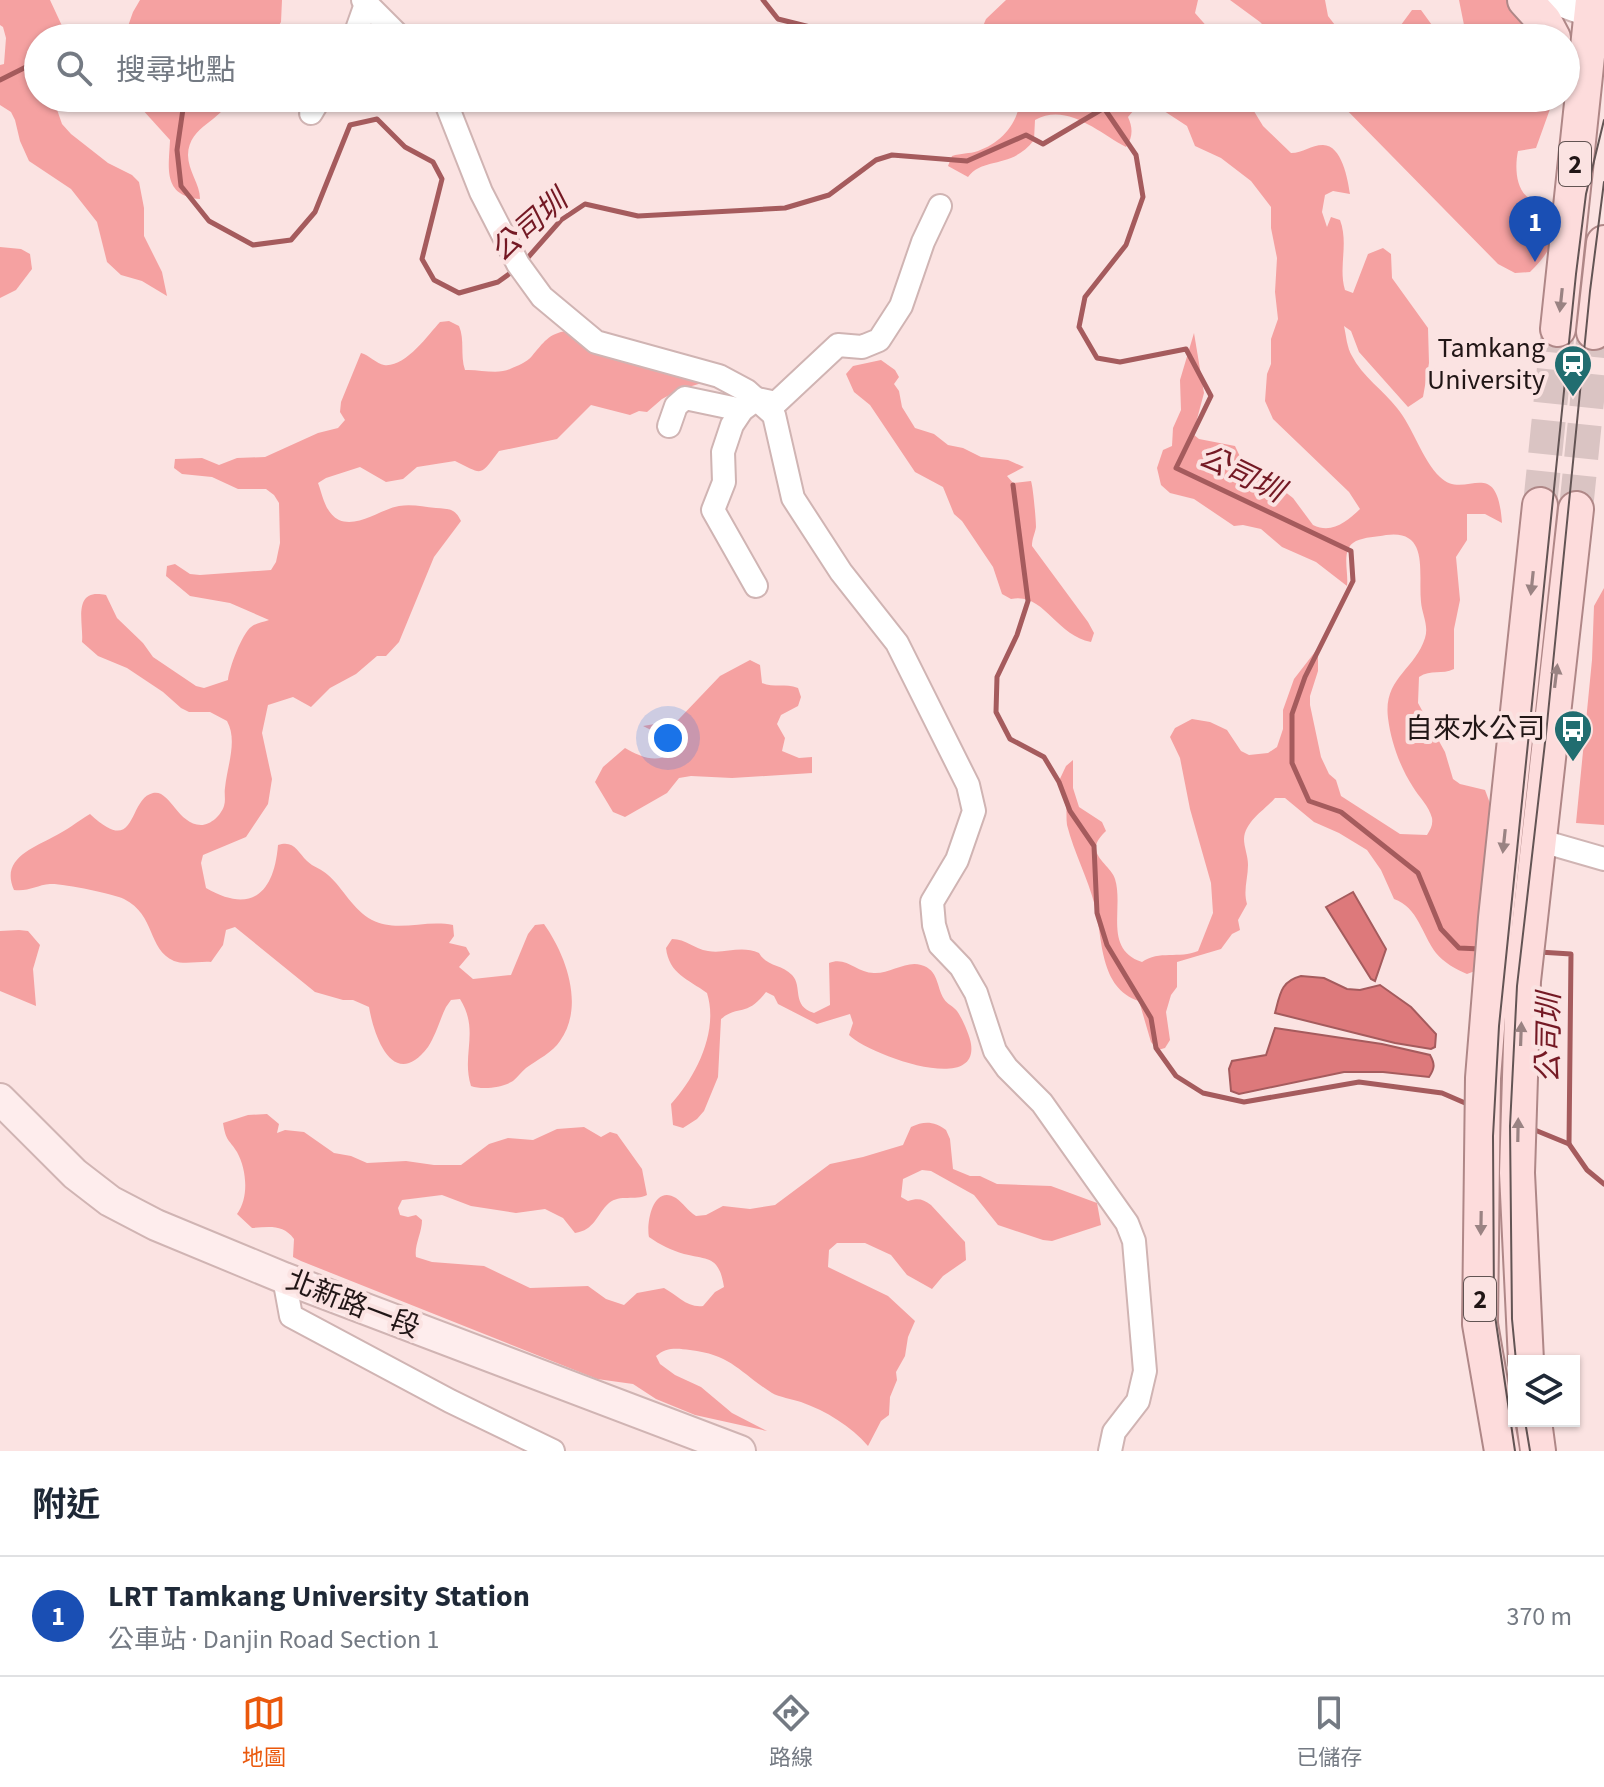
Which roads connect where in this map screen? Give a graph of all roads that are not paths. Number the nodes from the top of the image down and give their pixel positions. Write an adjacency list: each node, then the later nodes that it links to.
1 (1525, 0): 7 (main road)
2 (1546, 0): 4 (street)
3 (365, 2): 5 (street); 6 (street)
4 (1596, 13): 9 (main road, 2)
5 (358, 24)
6 (387, 24)
7 (1546, 24)
8 (1580, 103): 9 (main road)
9 (1581, 106): 13 (main road, 2, one-way to 13)
10 (450, 112): 15 (street)
11 (940, 206): 15 (street)
12 (1604, 243): 14 (main road)
13 (1558, 329)
14 (1594, 332)
15 (750, 404): 16 (street); 19 (street); 30 (street)
16 (669, 426)
17 (1540, 505): 22 (main road, 2, one-way to 22)
18 (1576, 509): 20 (main road, 2, one-way to 18)
19 (756, 586)
20 (1538, 840): 21 (street); 22 (main road, 2)
21 (1604, 859)
22 (1512, 919): 23 (main road, 2)
23 (1507, 981): 26 (main road, 2, one-way to 23); 31 (main road, 2, one-way to 31)
24 (0, 1099): 25 (main road, 北新路一段)
25 (284, 1278): 28 (street); 29 (main road, 北新路一段)
26 (1526, 1355)
27 (1535, 1427): 32 (main road)
28 (553, 1451)
29 (740, 1451)
30 (1110, 1451)
31 (1502, 1451)
32 (1538, 1451)

